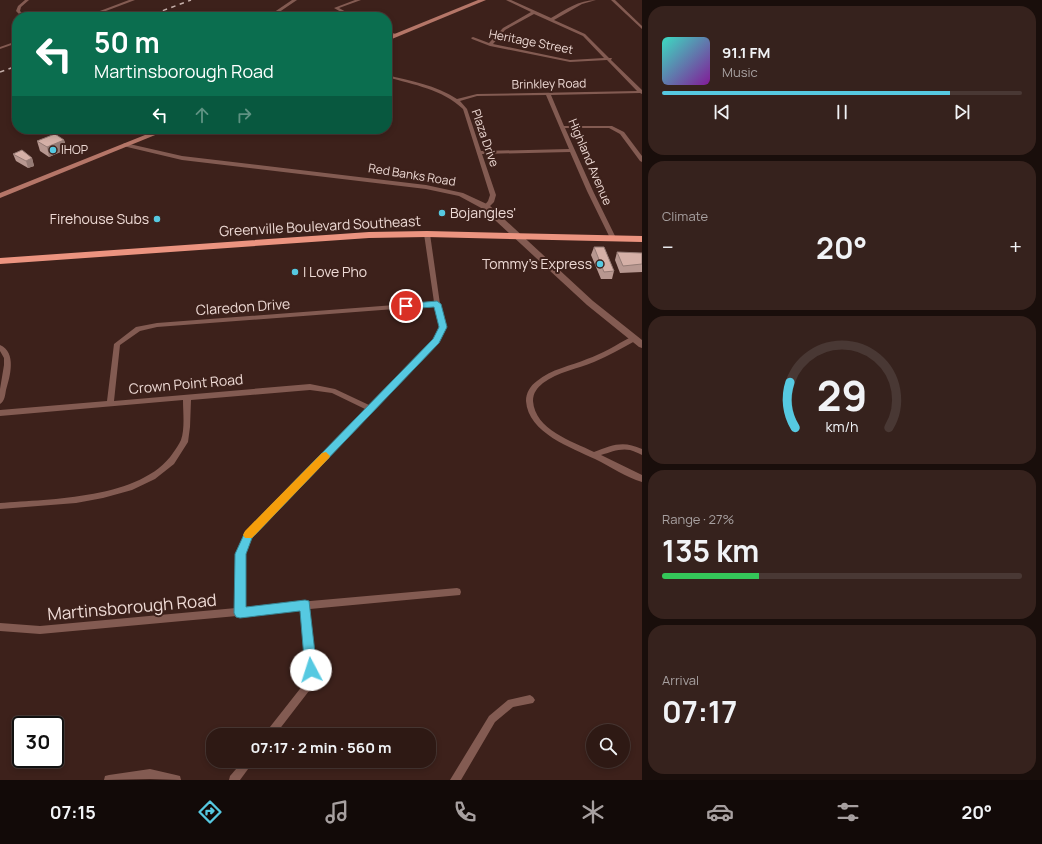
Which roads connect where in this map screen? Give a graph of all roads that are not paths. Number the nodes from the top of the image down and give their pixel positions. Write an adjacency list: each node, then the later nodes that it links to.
1 (27, 0): 9 (street)
2 (133, 0): 10 (street)
3 (295, 0): 11 (street)
4 (359, 0): 12 (street)
5 (483, 0): 17 (main road)
6 (508, 0): 13 (street)
7 (594, 0): 14 (street)
8 (612, 0): 15 (street)
9 (19, 12)
10 (100, 12)
11 (277, 12)
12 (343, 12)
13 (534, 12): 14 (street); 21 (street)
14 (552, 19): 23 (street)
15 (642, 28)
16 (392, 34): 17 (street)
17 (395, 35): 18 (main road)
18 (392, 36)
19 (473, 38): 21 (street, Heritage Street)
20 (12, 44): 22 (street)
21 (490, 45): 23 (street, Heritage Street)
22 (0, 48)
23 (610, 58): 25 (street)
24 (392, 78): 27 (street, Plaza Drive)
25 (642, 92): 26 (street, Brinkley Road)
26 (548, 94): 27 (street, Brinkley Road); 28 (street, Highland Avenue)
27 (458, 100): 32 (street, Plaza Drive)
28 (564, 127): 31 (street, Highland Avenue); 33 (street)
29 (153, 134): 30 (main road)
30 (126, 146): 34 (main road); 35 (street, Red Banks Road)
31 (572, 150): 32 (street); 38 (street, Highland Avenue)
32 (480, 154): 35 (street, Plaza Drive)
33 (642, 160)
34 (0, 196)
35 (486, 207): 37 (street, Red Banks Road)
36 (427, 234): 37 (highway, Greenville Boulevard Southeast); 40 (highway, Greenville Boulevard Southeast); 41 (street)
37 (518, 236): 38 (highway, Greenville Boulevard Southeast); 42 (street, Red Banks Road)
38 (613, 238): 39 (highway, Greenville Boulevard Southeast)
39 (642, 239)
40 (0, 261)
41 (437, 304): 47 (street, Claredon Drive); 48 (street)
42 (634, 339): 43 (street, Red Banks Road); 51 (street)
43 (642, 345)
44 (0, 347): 46 (street)
45 (188, 397): 47 (street, Crown Point Road); 48 (street, Crown Point Road); 53 (street)
46 (0, 401)
47 (110, 404): 49 (street, Crown Point Road)
48 (371, 409): 56 (street)
49 (0, 413)
50 (642, 452): 51 (street)
51 (594, 455): 52 (street)
52 (642, 479)
53 (0, 506)
54 (457, 592): 55 (street, Martinsborough Road)
55 (305, 605): 56 (street, Martinsborough Road); 59 (street)
56 (240, 613): 57 (street, Martinsborough Road)
57 (0, 627)
58 (530, 700): 64 (street)
59 (275, 728)
60 (243, 768): 63 (street)
61 (109, 780): 62 (street)
62 (176, 780)
63 (234, 780)
64 (456, 780)

